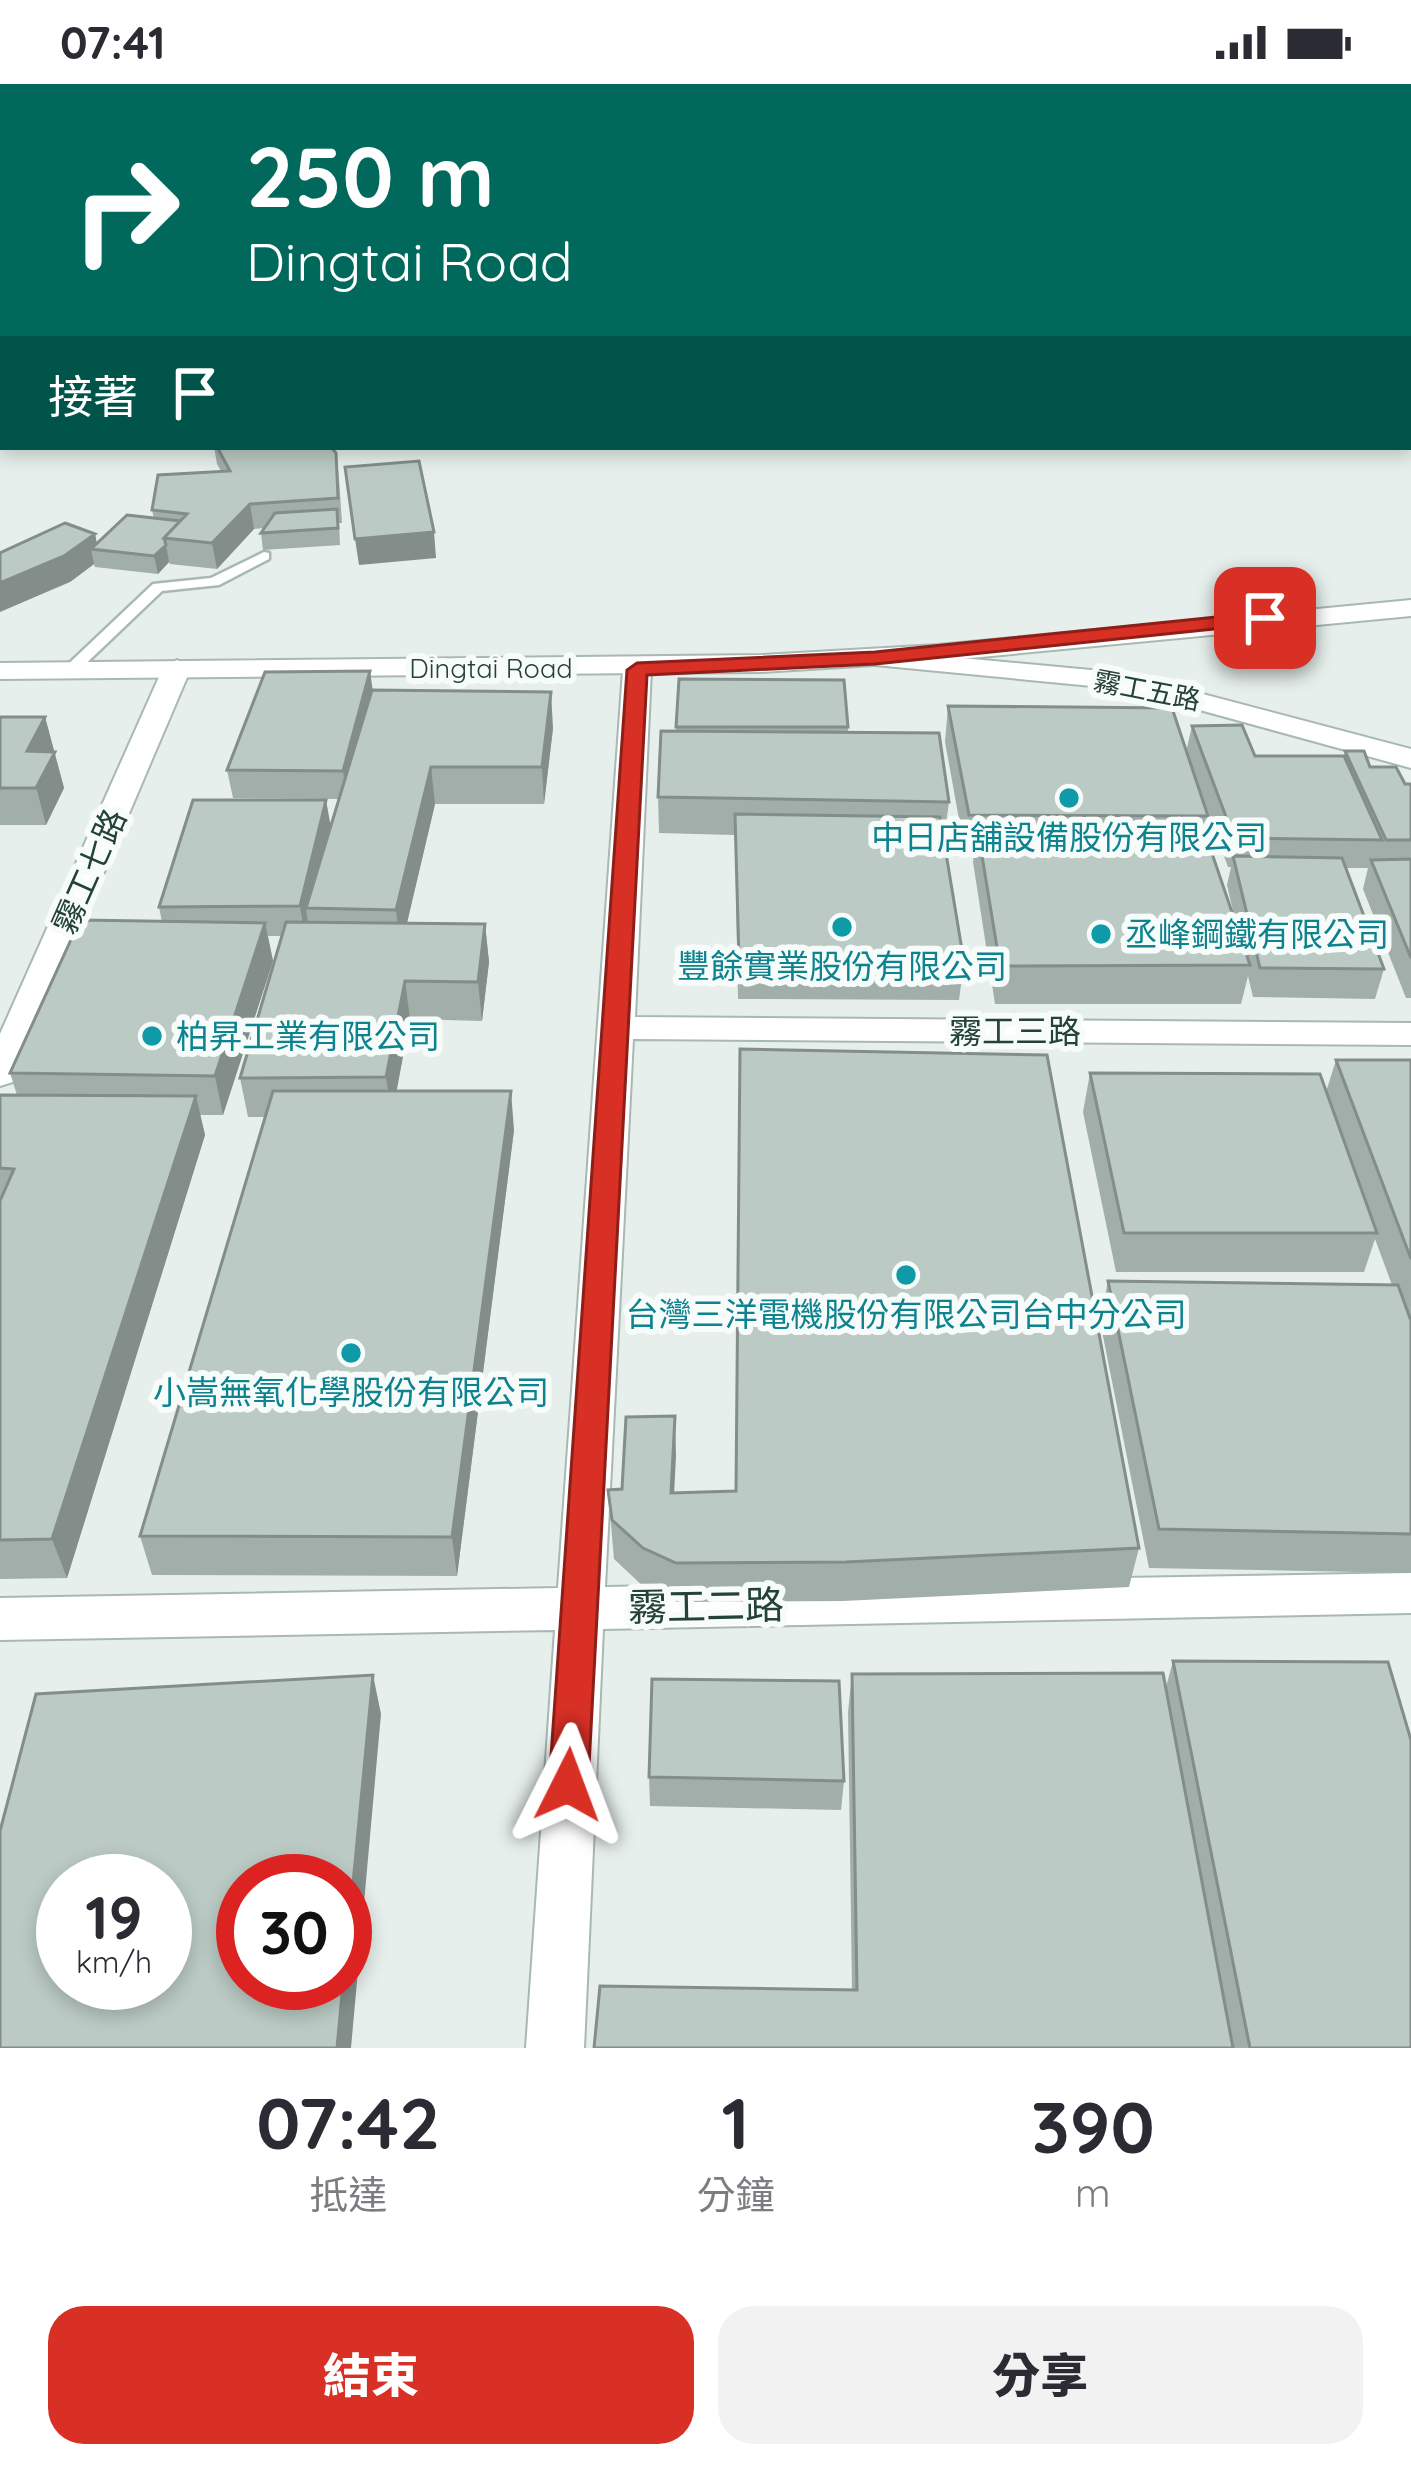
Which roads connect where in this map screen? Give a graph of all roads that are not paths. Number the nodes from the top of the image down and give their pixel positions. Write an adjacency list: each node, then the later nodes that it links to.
1 (264, 556): 5 (lane)
2 (1411, 608): 3 (street, Dingtai Road)
3 (875, 658): 6 (street, Dingtai Road); 8 (street, 霧工五路)
4 (177, 668): 5 (street, Dingtai Road); 6 (street, Dingtai Road); 11 (street, 霧工七路)
5 (70, 670): 7 (street, Dingtai Road)
6 (637, 670): 9 (street)
7 (0, 671)
8 (1411, 759)
9 (618, 1028): 10 (street, 霧工三路); 13 (street)
10 (1411, 1034)
11 (0, 1074)
12 (1411, 1593): 13 (street, 霧工二路)
13 (577, 1609): 14 (street, 霧工二路); 15 (street)
14 (0, 1618)
15 (555, 2048)

